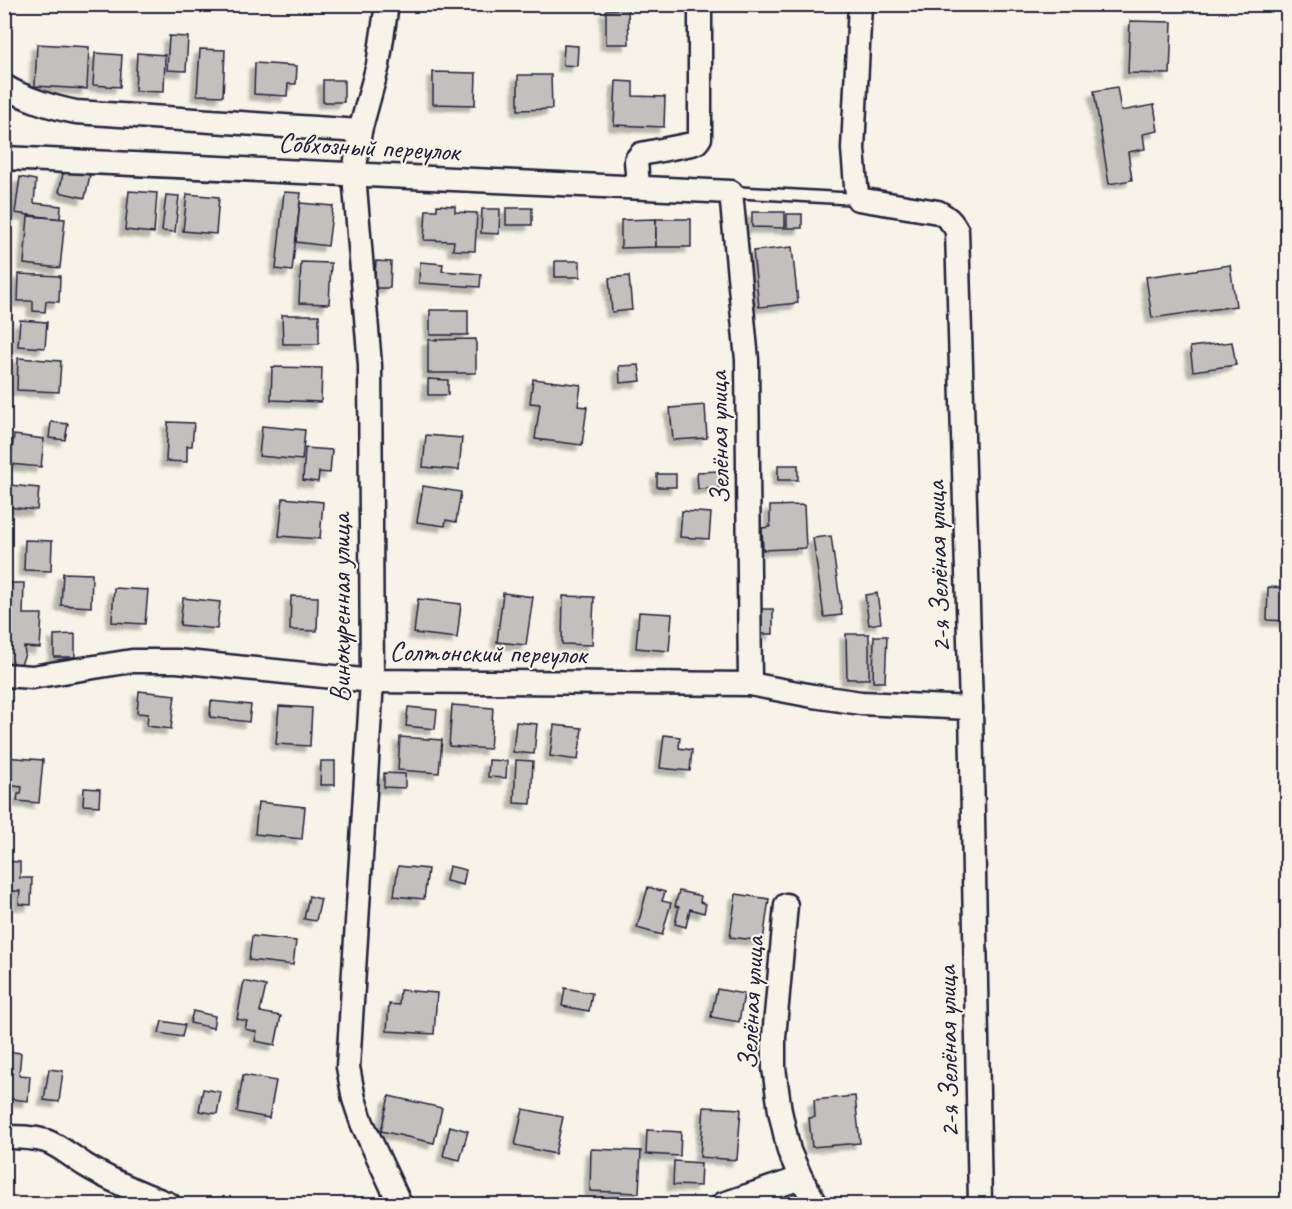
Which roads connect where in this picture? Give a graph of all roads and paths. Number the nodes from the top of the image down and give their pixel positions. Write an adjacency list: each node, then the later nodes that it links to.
1 (387, 4): 5 (street, Винокуренная улица)
2 (700, 4): 8 (street)
3 (860, 4): 10 (street)
4 (4, 86): 5 (street, Совхозный переулок)
5 (360, 130): 7 (street, Винокуренная улица)
6 (4, 158): 7 (street, Совхозный переулок)
7 (354, 176): 8 (street, Совхозный переулок); 12 (street, Винокуренная улица)
8 (638, 187): 9 (street, Совхозный переулок)
9 (731, 192): 10 (lane); 13 (street, Зелёная улица)
10 (858, 199): 14 (street, 2-я Зелёная улица)
11 (4, 675): 12 (street, Солтонский переулок)
12 (372, 681): 13 (street, Солтонский переулок); 19 (street, Винокуренная улица)
13 (750, 684): 14 (street, Солтонский переулок)
14 (971, 708): 22 (street, 2-я Зелёная улица)
15 (786, 905): 17 (street, Зелёная улица)
16 (4, 1137): 18 (street)
17 (801, 1178): 20 (street); 21 (street, Зелёная улица)
18 (169, 1204)
19 (400, 1204)
20 (723, 1204)
21 (816, 1204)
22 (980, 1204)

